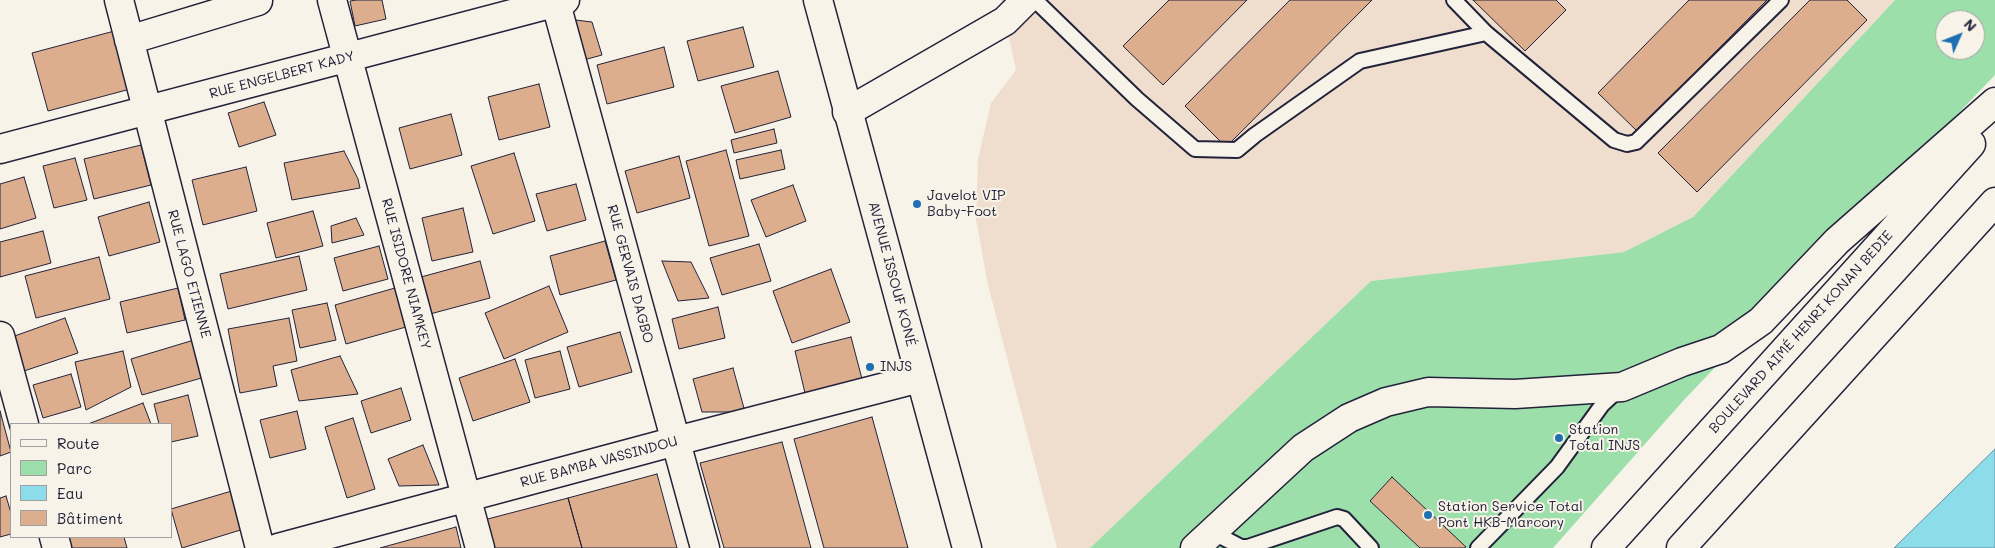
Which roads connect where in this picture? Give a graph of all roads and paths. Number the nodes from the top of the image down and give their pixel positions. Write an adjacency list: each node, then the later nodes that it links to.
1 (119, 0): 11 (main road, RUE LAGO ETIENNE)
2 (332, 0): 12 (main road, RUE ISIDORE NIAMKEY)
3 (818, 0): 15 (main road, AVENUE ISSOUF KONÉ)
4 (1026, 0): 15 (main road)
5 (1035, 0): 10 (lane)
6 (1454, 0): 10 (lane)
7 (1781, 0): 10 (lane)
8 (258, 1): 11 (main road)
9 (558, 1): 12 (main road, RUE ENGELBERT KADY); 23 (main road, RUE GERVAIS DAGBO)
10 (1486, 32)
11 (129, 40): 14 (main road, RUE LAGO ETIENNE)
12 (347, 57): 14 (main road, RUE ENGELBERT KADY); 24 (main road, RUE ISIDORE NIAMKEY)
13 (1995, 102): 21 (main road)
14 (147, 111): 17 (main road, RUE ENGELBERT KADY); 26 (main road, RUE LAGO ETIENNE)
15 (847, 112): 20 (main road, AVENUE ISSOUF KONÉ)
16 (1995, 116): 33 (main road, BOULEVARD AIMÉ HENRI KONAN BEDIE)
17 (0, 149)
18 (1995, 202): 34 (main road)
19 (0, 336): 22 (main road)
20 (920, 378): 23 (main road, RUE BAMBA VASSINDOU); 30 (main road, AVENUE ISSOUF KONÉ)
21 (1622, 387): 25 (main road); 32 (lane)
22 (24, 423)
23 (676, 442): 24 (main road, RUE BAMBA VASSINDOU); 29 (main road, RUE GERVAIS DAGBO)
24 (466, 498): 27 (main road, RUE BAMBA VASSINDOU); 28 (main road, RUE ISIDORE NIAMKEY)
25 (1203, 540): 31 (lane)
26 (260, 548)
27 (278, 548)
28 (480, 548)
29 (705, 548)
30 (967, 548)
31 (1371, 548)
32 (1478, 548)
33 (1606, 548)
34 (1681, 548)

